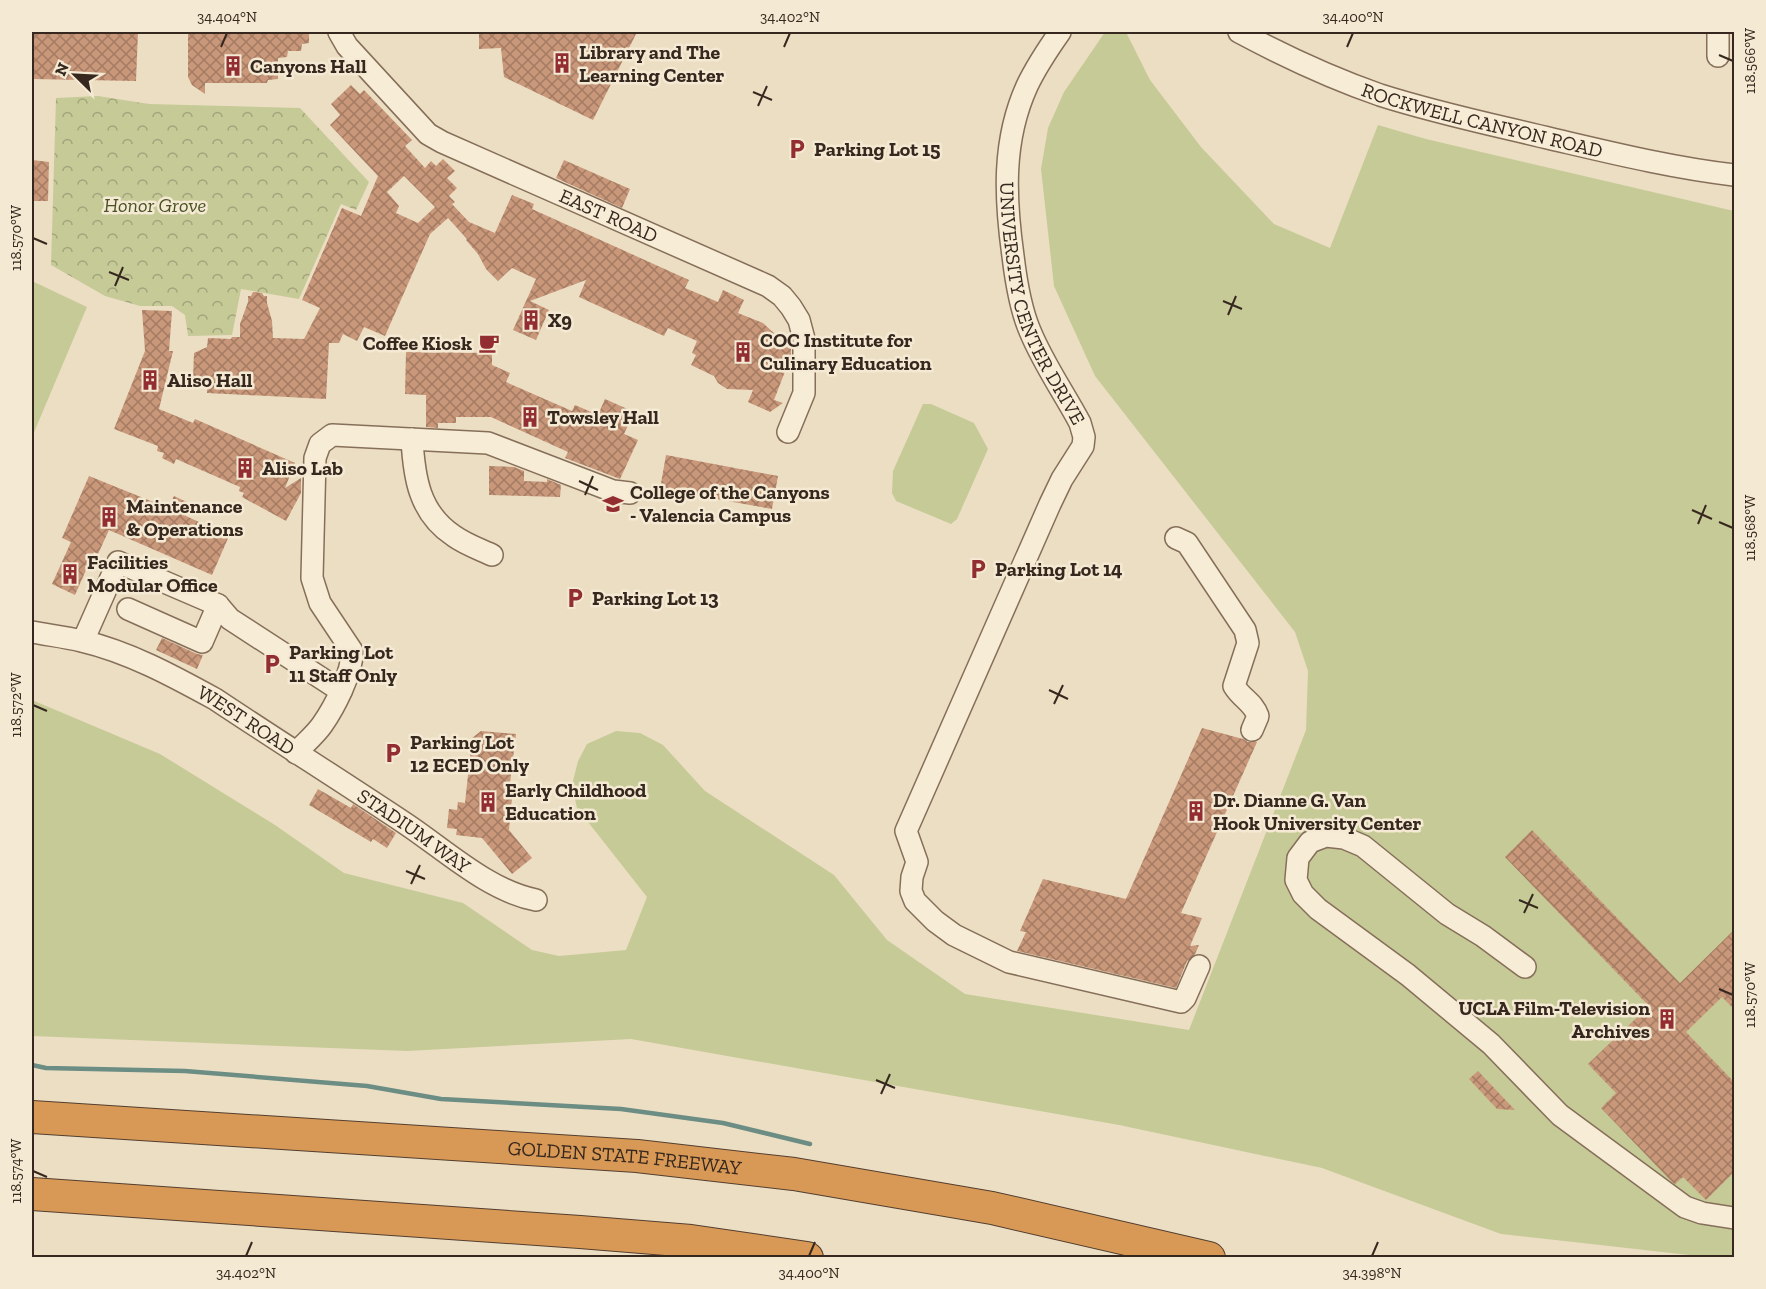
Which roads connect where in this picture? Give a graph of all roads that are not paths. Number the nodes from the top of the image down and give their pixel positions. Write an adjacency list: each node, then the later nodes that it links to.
1 (339, 32): 7 (street, EAST ROAD)
2 (1060, 32): 20 (street, UNIVERSITY CENTER DRIVE)
3 (1239, 32): 6 (street, ROCKWELL CANYON ROAD)
4 (1718, 32): 5 (street)
5 (1718, 56)
6 (1734, 175)
7 (788, 432)
8 (412, 439): 9 (street); 11 (street); 16 (street, WEST ROAD)
9 (630, 493)
10 (1176, 538): 17 (street)
11 (492, 555)
12 (218, 605): 13 (street); 15 (street); 16 (street)
13 (128, 609)
14 (32, 632): 15 (street, WEST ROAD)
15 (83, 641): 18 (street, WEST ROAD)
16 (341, 691): 18 (street, WEST ROAD)
17 (1252, 730)
18 (296, 753): 19 (street, STADIUM WAY)
19 (536, 900)
20 (1199, 966)
21 (1525, 967): 24 (street)
22 (32, 1117): 26 (highway, GOLDEN STATE FREEWAY)
23 (32, 1194): 25 (highway)
24 (1734, 1218)
25 (807, 1257)
26 (1209, 1257)

